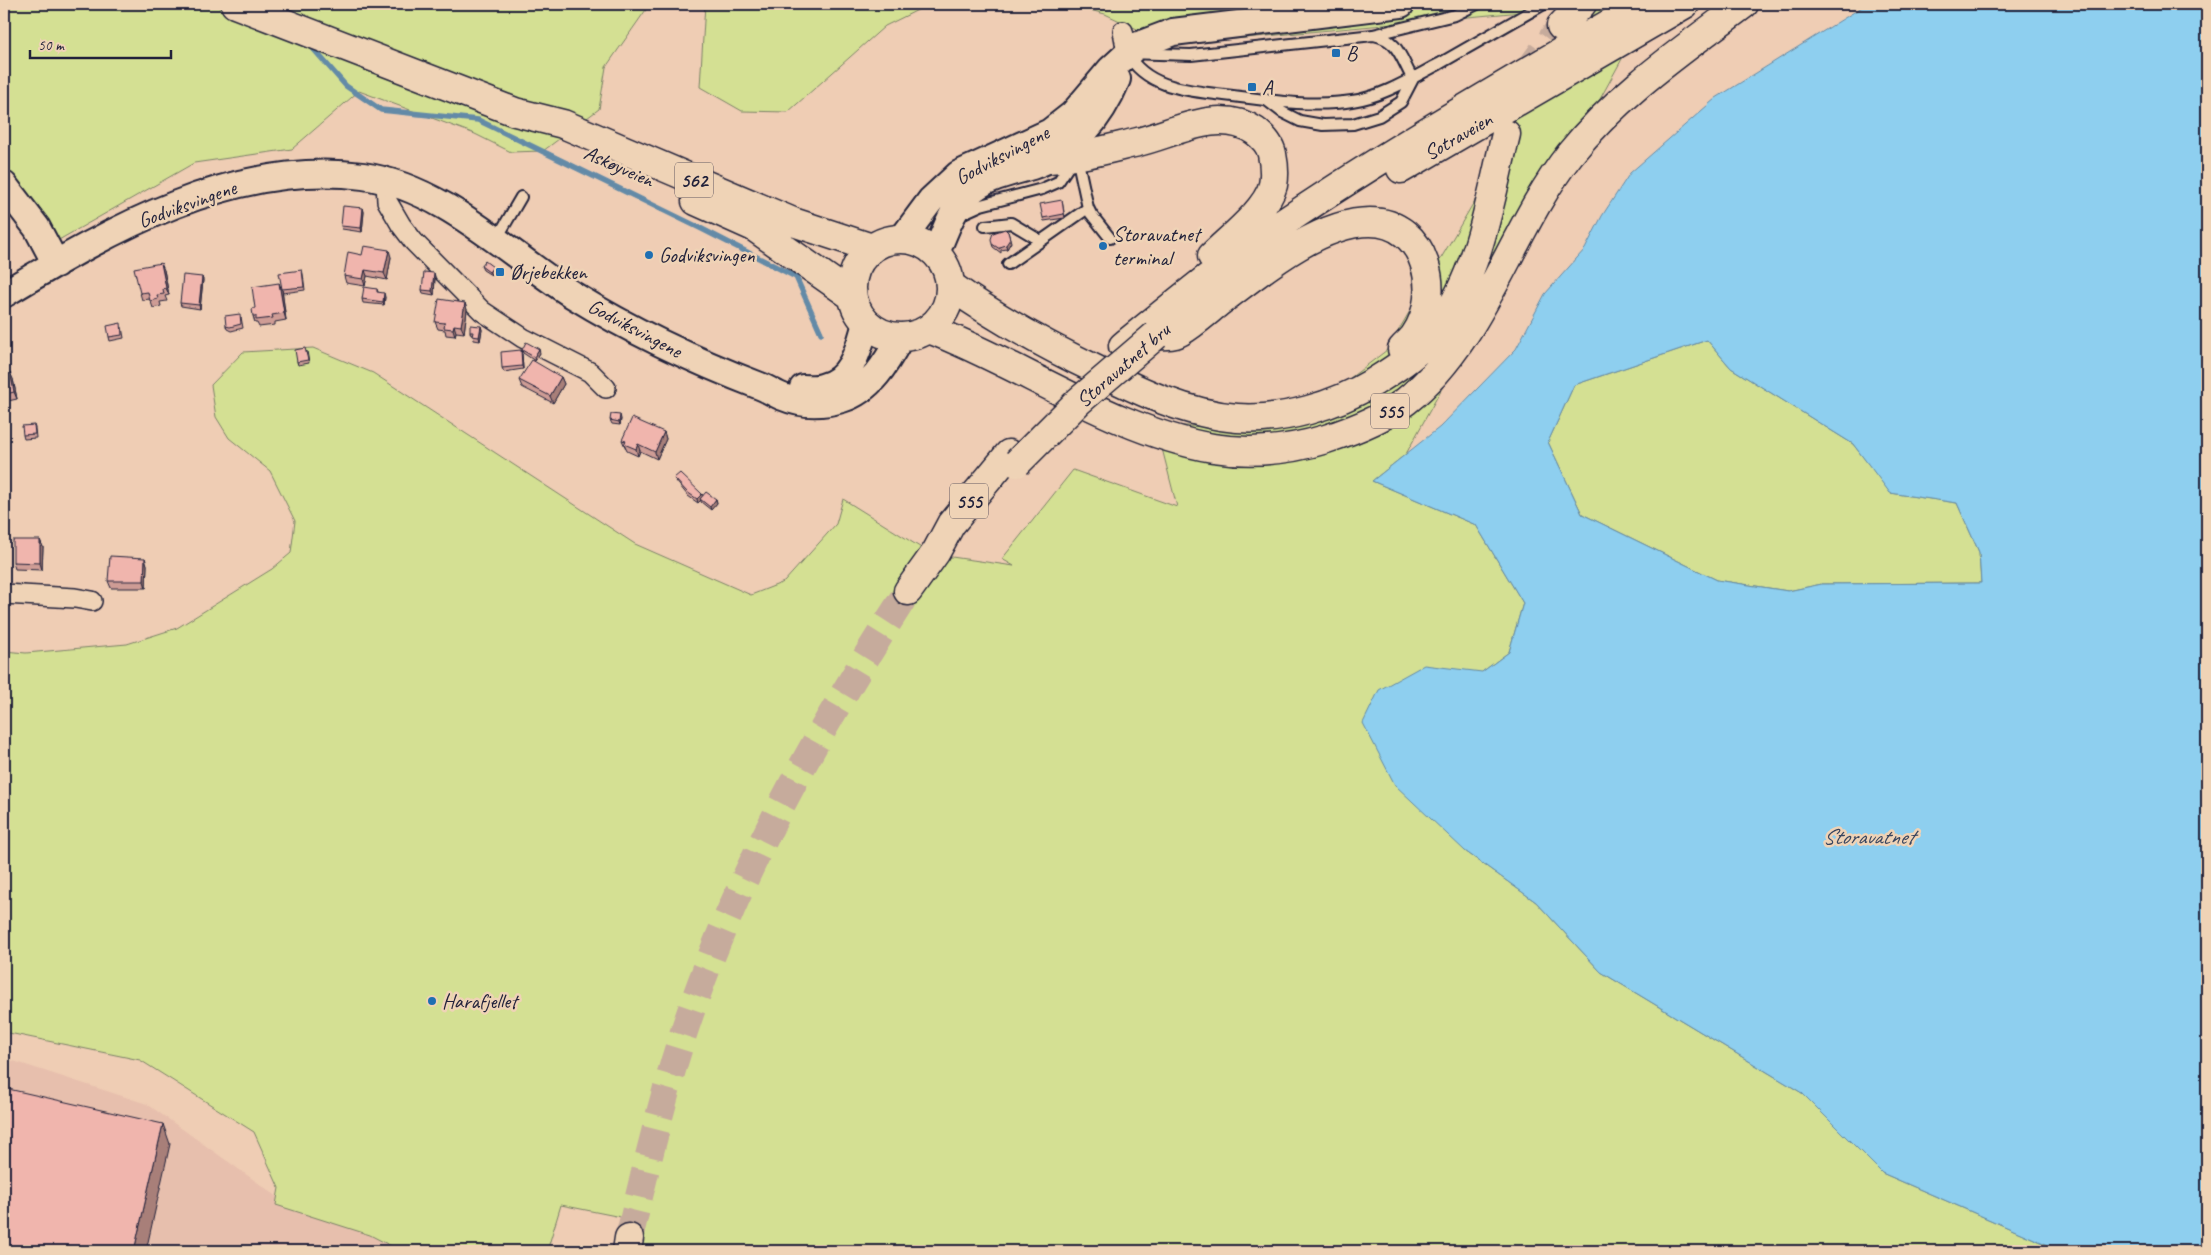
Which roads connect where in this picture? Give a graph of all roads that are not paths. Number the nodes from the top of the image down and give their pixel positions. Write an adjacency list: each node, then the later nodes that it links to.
1 (236, 4): 14 (main road, Askøyveien / 562)
2 (1401, 4): 11 (main road, Godviksvingene)
3 (1477, 4): 10 (lane)
4 (1544, 4): 12 (lane)
5 (1582, 4): 9 (main road)
6 (1643, 4): 31 (main road, Sotraveien / 555)
7 (1685, 4): 31 (main road, Sotraveien / 555)
8 (1744, 4): 36 (main road, 555)
9 (1561, 26)
10 (1373, 35): 11 (lane); 12 (lane)
11 (1125, 42): 13 (lane); 15 (main road, Godviksvingene); 17 (main road, Godviksvingene)
12 (1414, 77): 13 (lane); 13 (lane)
13 (1265, 99)
14 (515, 112): 27 (main road, Askøyveien / 562); 34 (main road, Askøyveien / 562)
15 (1050, 132): 17 (lane); 24 (main road, Godviksvingene)
16 (1506, 134): 39 (main road, 555)
17 (1067, 157): 21 (lane); 28 (main road, Godviksvingene); 31 (main road, 555)
18 (386, 182): 25 (main road, Godviksvingene); 29 (main road, Godviksvingene); 40 (street)
19 (4, 185): 29 (main road)
20 (521, 197): 25 (lane)
21 (1088, 208): 23 (lane); 26 (lane)
22 (985, 226): 26 (lane)
23 (1110, 238)
24 (902, 239): 27 (main road); 28 (main road)
25 (496, 241): 38 (main road, Godviksvingene)
26 (1041, 241): 30 (lane)
27 (872, 248): 34 (main road)
28 (936, 253): 32 (main road)
29 (56, 264): 33 (main road, Godviksvingene)
30 (1008, 264)
31 (1228, 272): 39 (main road, 555); 41 (main road, Storavatnet bru / 555); 41 (main road, Storavatnet bru / 555, bridge)
32 (950, 286): 36 (main road); 39 (main road, 555)
33 (4, 294)
34 (852, 296): 35 (main road, 562)
35 (866, 323): 37 (main road); 38 (main road, Godviksvingene)
36 (929, 329): 37 (main road)
37 (900, 338): 38 (main road, Godviksvingene)
38 (762, 386)
39 (1364, 387)
40 (606, 388)
41 (1013, 459): 42 (main road, 555)
42 (908, 591)
43 (4, 594): 44 (street)
44 (92, 601)

